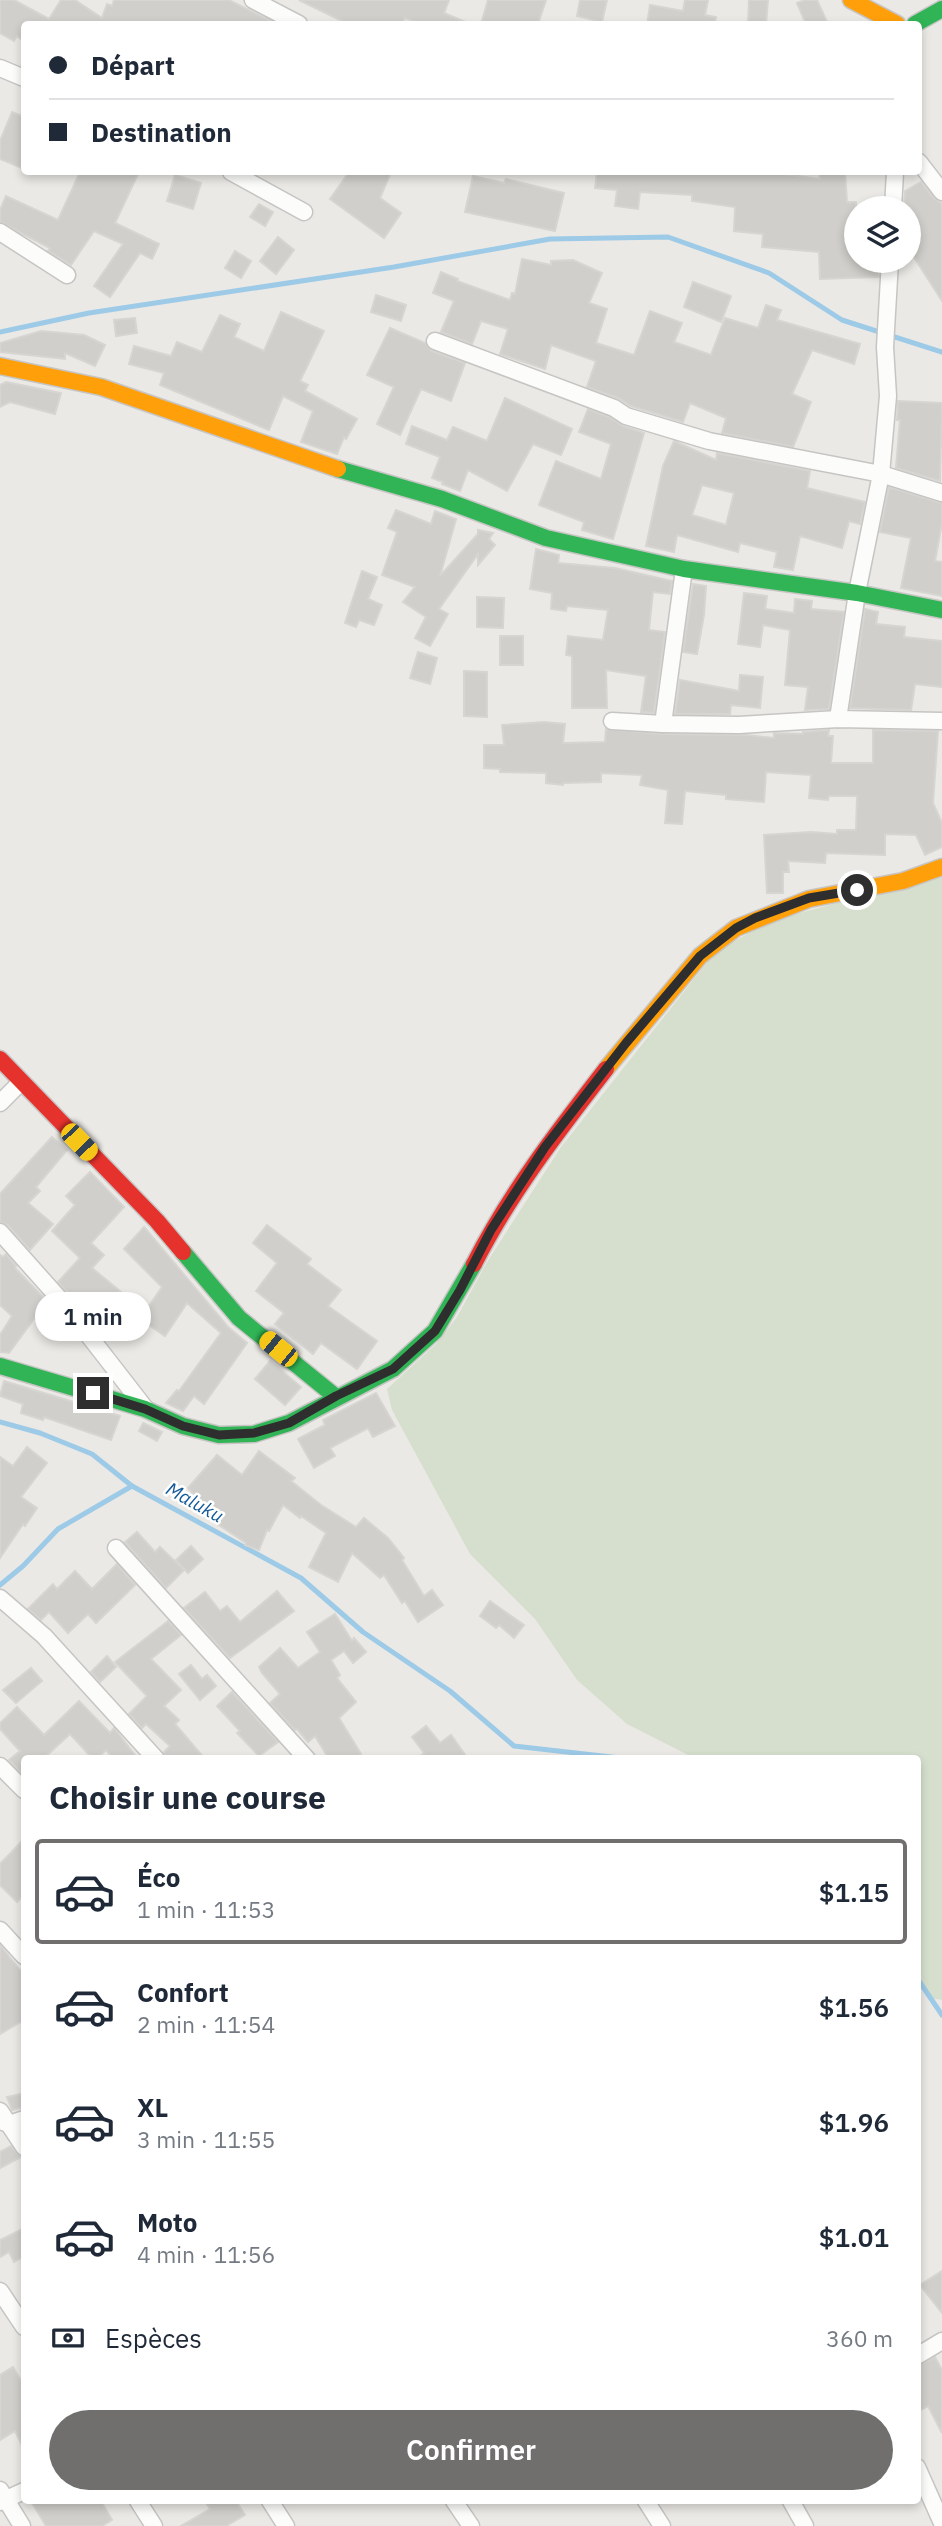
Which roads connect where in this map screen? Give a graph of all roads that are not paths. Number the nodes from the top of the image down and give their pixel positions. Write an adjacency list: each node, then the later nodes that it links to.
1 (253, 0): 4 (street)
2 (851, 0): 5 (street)
3 (942, 9): 6 (street)
4 (293, 21)
5 (891, 21)
6 (920, 21)
7 (0, 68): 8 (street)
8 (21, 78)
9 (922, 166): 12 (street)
10 (236, 175): 14 (street)
11 (895, 175): 13 (street)
12 (942, 192)
13 (894, 196)
14 (304, 212)
15 (0, 232): 17 (street)
16 (890, 273): 20 (street)
17 (67, 275)
18 (435, 341): 20 (street)
19 (0, 366): 22 (street)
20 (881, 474): 21 (street); 23 (street)
21 (942, 493)
22 (684, 569): 23 (street); 28 (street)
23 (857, 593): 24 (street); 25 (street)
24 (942, 610)
25 (838, 719): 27 (street); 28 (street)
26 (612, 721): 28 (street)
27 (942, 721)
28 (663, 724)
29 (942, 867): 35 (street)
30 (0, 1059): 31 (street)
31 (21, 1082): 32 (street); 35 (street)
32 (0, 1102)
33 (0, 1232): 36 (street)
34 (0, 1366): 36 (street)
35 (336, 1396): 36 (street)
36 (145, 1409)
37 (116, 1548): 40 (street)
38 (0, 1598): 39 (street)
39 (152, 1755)
40 (303, 1755)
41 (0, 1766): 42 (street)
42 (21, 1787)
43 (0, 1930): 44 (street)
44 (21, 1953)
45 (8, 2119): 46 (street)
46 (21, 2142)
47 (0, 2291): 48 (street)
48 (21, 2323)
49 (942, 2341): 50 (street)
50 (921, 2354)
51 (921, 2476): 59 (street)
52 (21, 2492): 53 (street)
53 (2, 2497): 60 (street)
54 (140, 2504): 61 (street)
55 (272, 2504): 62 (street)
56 (456, 2504): 63 (street)
57 (648, 2504): 64 (street)
58 (793, 2504): 65 (street)
59 (942, 2523)
60 (22, 2526)
61 (154, 2526)
62 (286, 2526)
63 (471, 2526)
64 (662, 2526)
65 (806, 2526)

